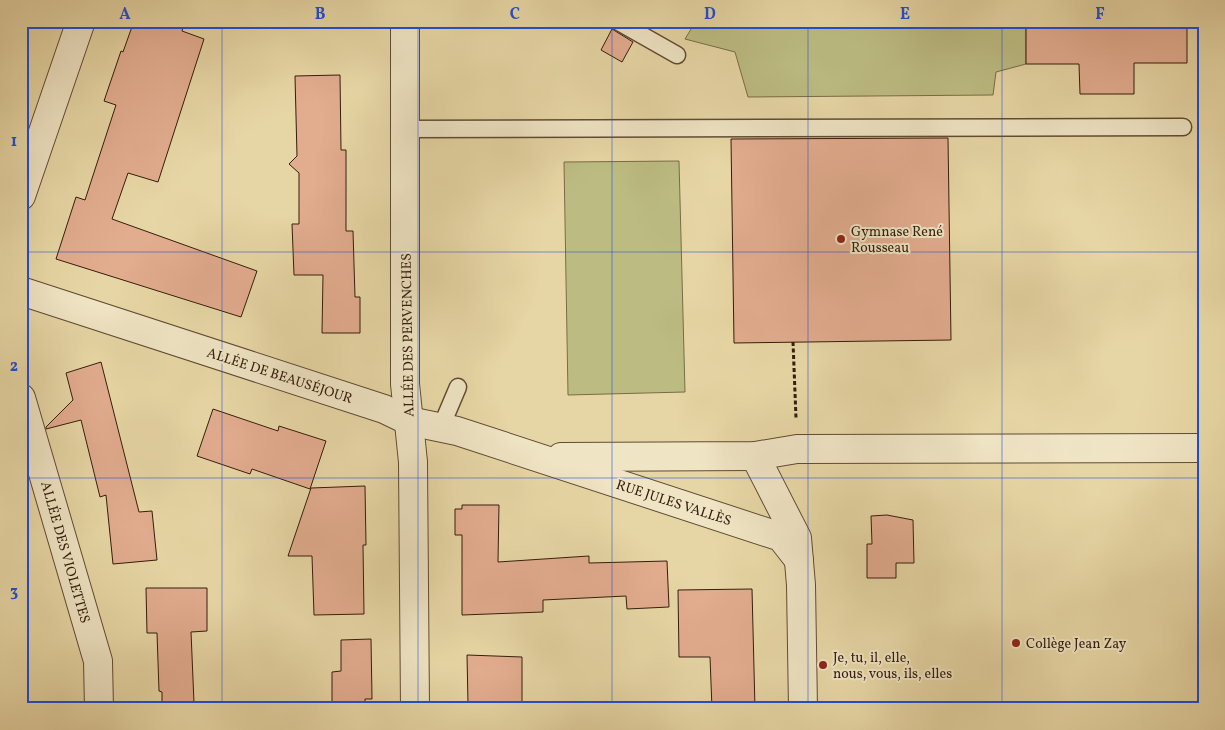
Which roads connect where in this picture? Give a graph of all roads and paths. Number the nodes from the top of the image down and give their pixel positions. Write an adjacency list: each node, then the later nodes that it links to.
1 (81, 21): 7 (street)
2 (405, 21): 6 (street, ALLÉE DES PERVENCHES)
3 (617, 21): 4 (lane)
4 (677, 55)
5 (1183, 127): 6 (lane)
6 (404, 129): 11 (street, ALLÉE DES PERVENCHES)
7 (21, 196)
8 (21, 291): 11 (street, ALLÉE DE BEAUSÉJOUR)
9 (458, 387): 12 (lane)
10 (21, 398): 17 (street, ALLÉE DES VIOLETTES)
11 (409, 421): 12 (street, ALLÉE DE BEAUSÉJOUR); 18 (street, ALLÉE DES PERVENCHES)
12 (441, 427): 15 (street, ALLÉE DE BEAUSÉJOUR)
13 (1204, 448): 14 (street)
14 (754, 456): 15 (street); 16 (street)
15 (539, 457): 16 (street, RUE JULES VALLÈS)
16 (799, 560): 19 (street)
17 (99, 709)
18 (415, 709)
19 (803, 709)

